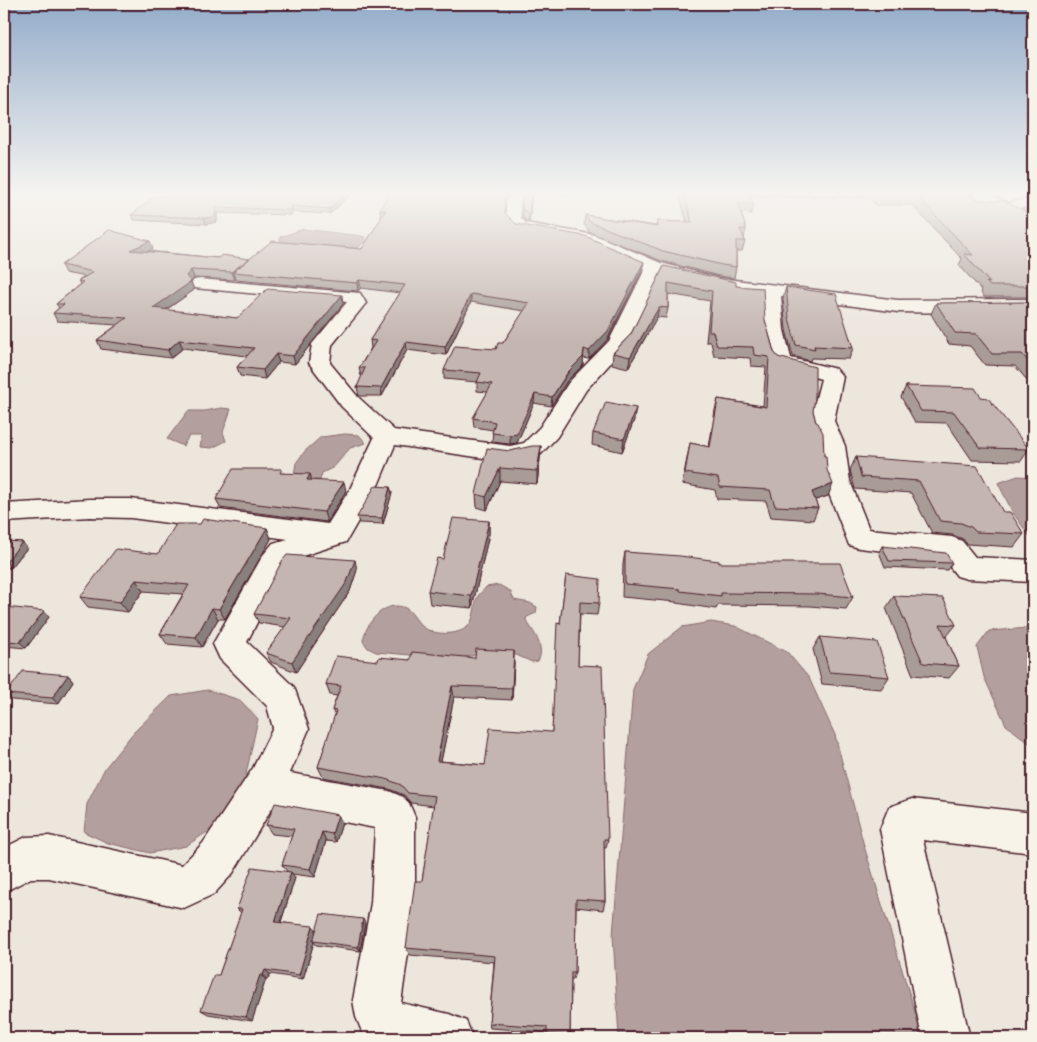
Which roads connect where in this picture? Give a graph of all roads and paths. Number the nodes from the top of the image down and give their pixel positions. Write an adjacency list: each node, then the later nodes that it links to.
1 (600, 243): 2 (main road)
2 (655, 267): 4 (main road); 6 (main road)
3 (200, 284): 6 (main road)
4 (771, 290): 5 (main road); 9 (main road)
5 (1033, 305)
6 (387, 436): 8 (main road)
7 (4, 513): 8 (main road)
8 (336, 535): 10 (main road)
9 (1033, 571)
10 (263, 787): 12 (main road); 13 (main road)
11 (1033, 833): 14 (main road)
12 (4, 871)
13 (449, 1038)
14 (946, 1038)

